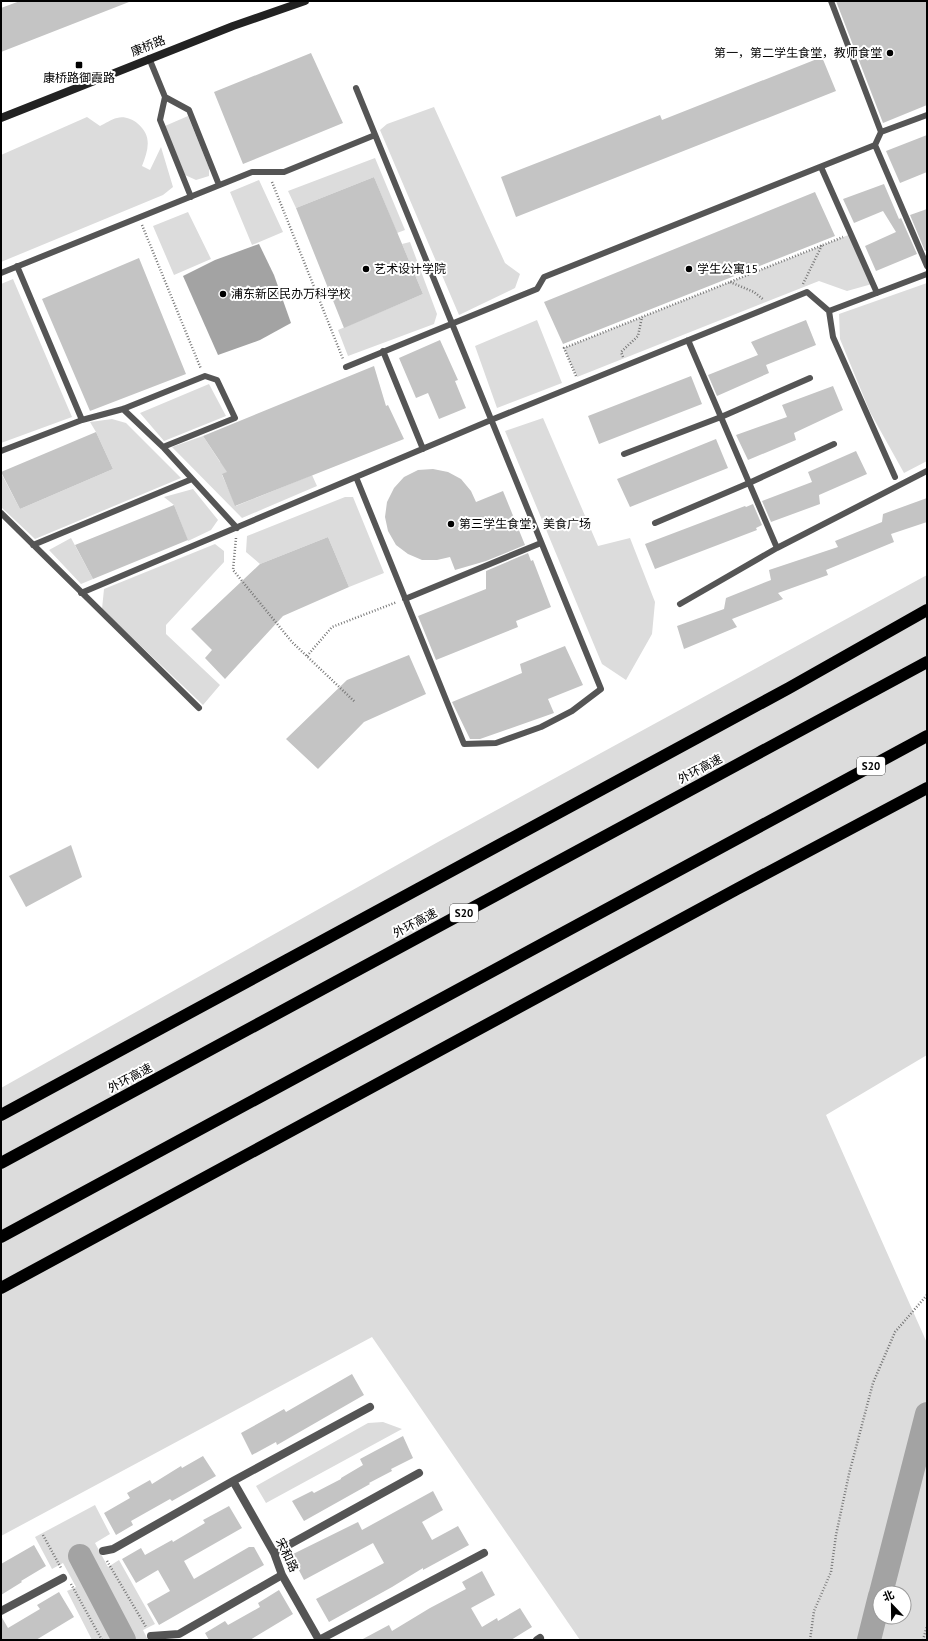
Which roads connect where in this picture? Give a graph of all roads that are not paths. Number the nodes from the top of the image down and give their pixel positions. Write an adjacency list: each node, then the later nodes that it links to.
1 (305, 1): 3 (main road, 康桥路)
2 (831, 1): 8 (lane)
3 (149, 58): 5 (lane); 7 (main road, 康桥路)
4 (356, 88): 9 (lane)
5 (165, 97): 12 (lane); 13 (lane)
6 (927, 115): 8 (lane)
7 (1, 118)
8 (880, 132): 10 (lane)
9 (375, 135): 12 (lane); 20 (lane)
10 (875, 145): 11 (lane); 14 (lane)
11 (821, 167): 18 (lane); 20 (lane)
12 (219, 185): 13 (lane)
13 (190, 196): 15 (lane)
14 (926, 263)
15 (17, 266): 16 (lane); 27 (lane)
16 (1, 273)
17 (927, 274): 18 (lane)
18 (876, 293): 19 (lane)
19 (829, 312): 21 (lane); 36 (lane)
20 (452, 323): 22 (lane); 28 (lane)
21 (688, 340): 26 (lane); 28 (lane)
22 (383, 352): 23 (lane); 31 (lane)
23 (346, 367)
24 (810, 378): 26 (lane)
25 (123, 410): 27 (lane); 30 (lane); 30 (lane)
26 (721, 417): 33 (lane); 38 (lane)
27 (82, 420): 32 (lane)
28 (491, 420): 31 (lane); 42 (lane)
29 (834, 444): 38 (lane)
30 (162, 447): 37 (lane)
31 (423, 449): 35 (lane)
32 (1, 451)
33 (624, 454)
34 (927, 472): 44 (lane)
35 (356, 477): 41 (lane); 46 (lane)
36 (895, 477)
37 (192, 480): 41 (lane); 43 (lane)
38 (749, 483): 40 (lane); 44 (lane)
39 (1, 513): 43 (lane)
40 (655, 523)
41 (237, 528): 45 (lane)
42 (541, 543): 46 (lane); 46 (lane)
43 (33, 545): 45 (lane)
44 (777, 548): 47 (lane)
45 (81, 593): 50 (lane)
46 (405, 599)
47 (680, 604)
48 (927, 610): 53 (highway)
49 (927, 662): 54 (highway, 外环高速 / S20)
50 (199, 708)
51 (927, 736): 55 (highway, S20)
52 (927, 788): 56 (highway)
53 (1, 1115)
54 (1, 1163)
55 (1, 1237)
56 (1, 1288)
57 (370, 1407): 59 (street)
58 (419, 1473): 61 (street)
59 (233, 1481): 60 (street); 61 (street, 宋和路)
60 (102, 1551)
61 (274, 1553): 63 (street, 宋和路)
62 (484, 1553): 67 (street)
63 (282, 1575): 66 (street); 67 (street, 宋和路)
64 (63, 1578): 65 (street)
65 (1, 1611)
66 (151, 1636)
67 (319, 1640)

